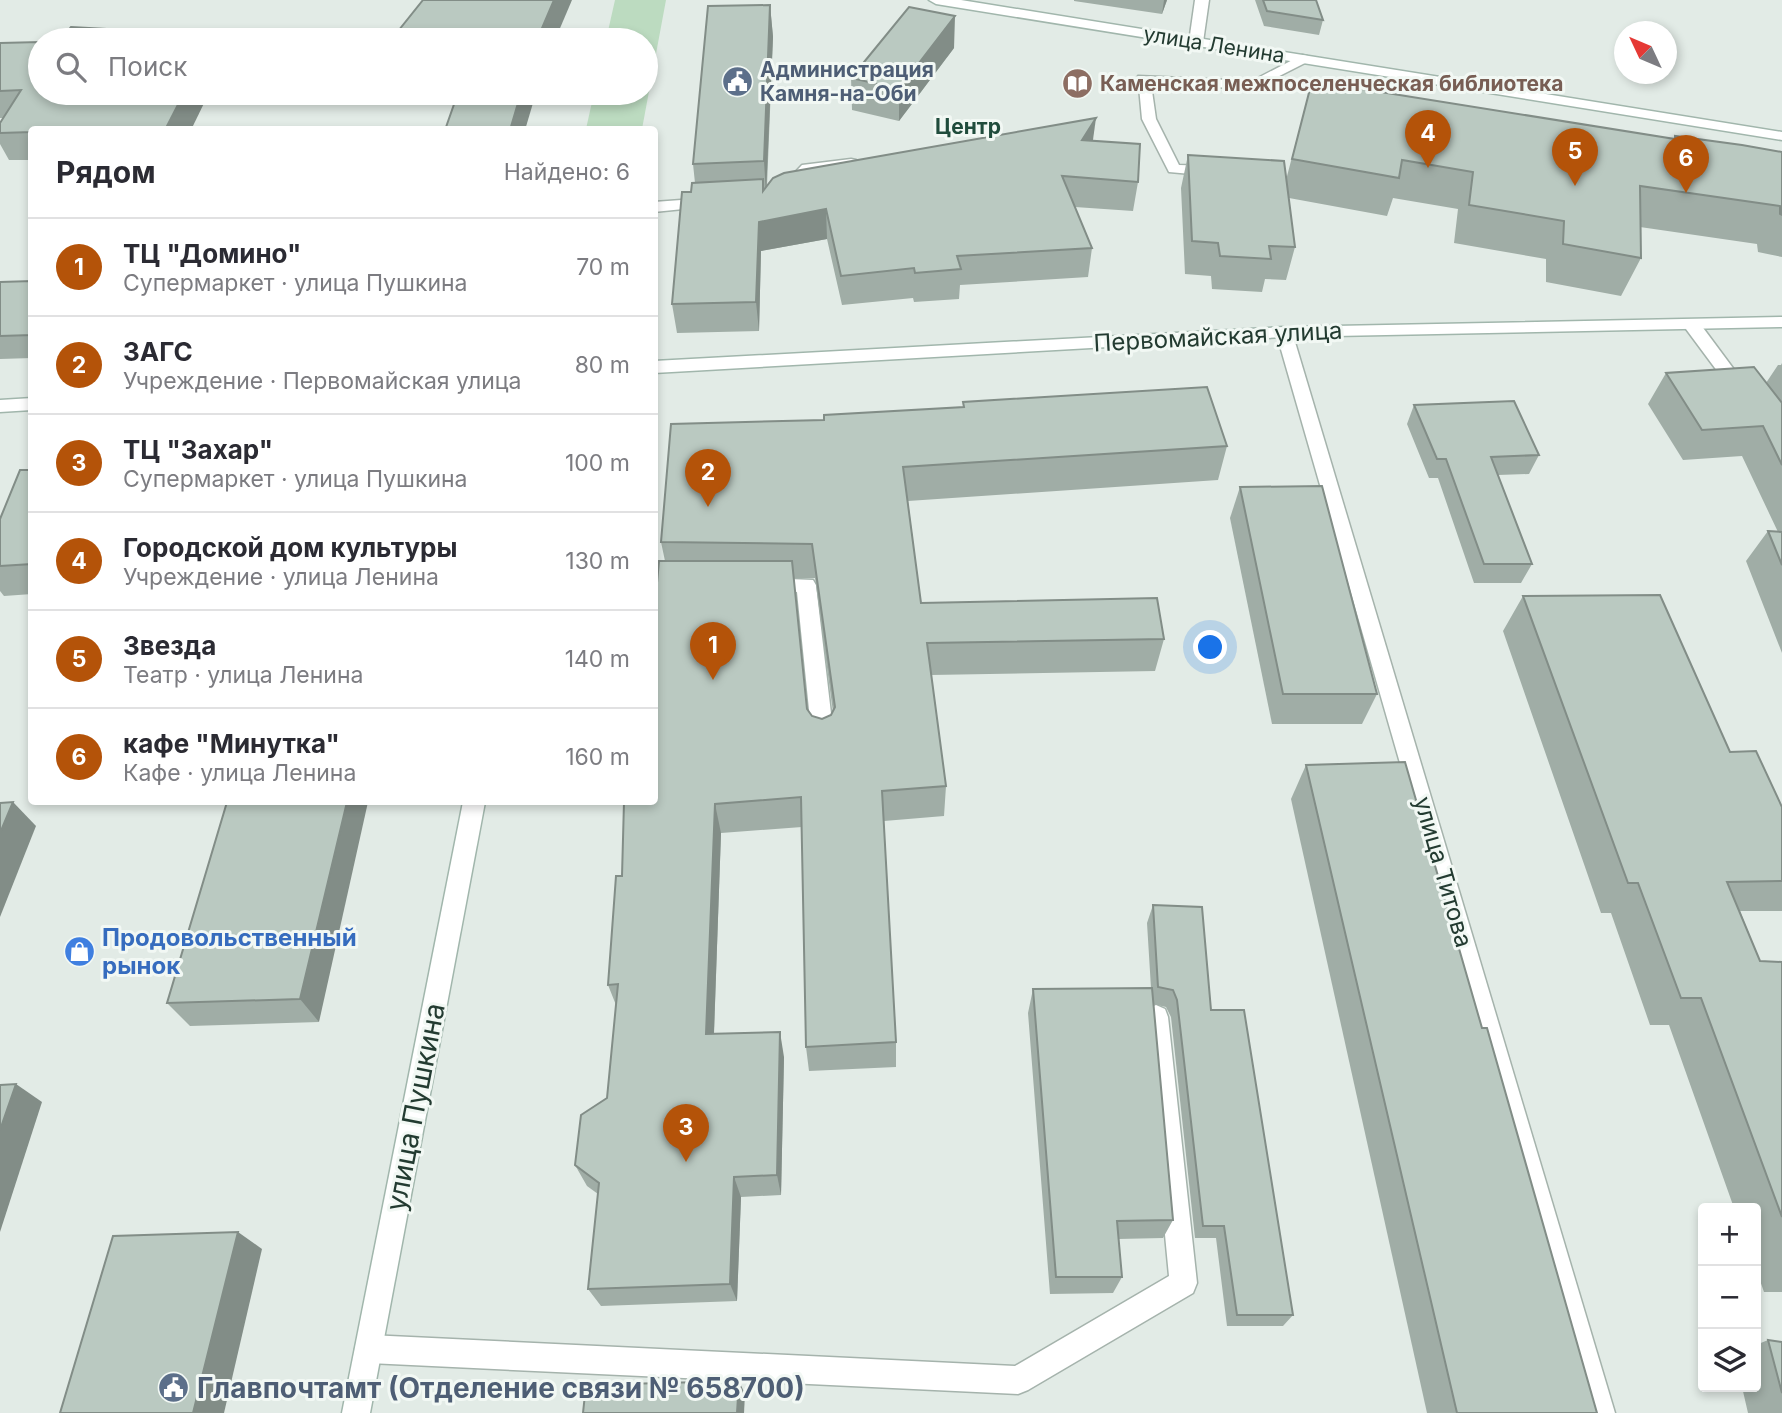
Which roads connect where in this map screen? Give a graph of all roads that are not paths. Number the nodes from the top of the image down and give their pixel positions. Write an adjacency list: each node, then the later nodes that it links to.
1 (936, 0): 3 (street, улица Ленина)
2 (1202, 0): 3 (street)
3 (1196, 42): 4 (street, улица Ленина)
4 (1302, 59): 5 (street, улица Ленина); 7 (street)
5 (1782, 136)
6 (862, 162): 8 (street)
7 (1224, 171)
8 (778, 200)
9 (729, 202): 10 (street)
10 (658, 207)
11 (1782, 322): 12 (street, Первомайская улица)
12 (1692, 325): 13 (street, Первомайская улица); 17 (street)
13 (1284, 332): 14 (street, Первомайская улица); 24 (street, улица Титова)
14 (658, 367)
15 (28, 404): 16 (street)
16 (0, 406)
17 (1755, 410)
18 (751, 585): 19 (street)
19 (823, 739)
20 (473, 805): 22 (street, улица Пушкина)
21 (1156, 1017): 22 (street)
22 (369, 1349): 23 (street, улица Пушкина)
23 (356, 1413)
24 (1601, 1413)

